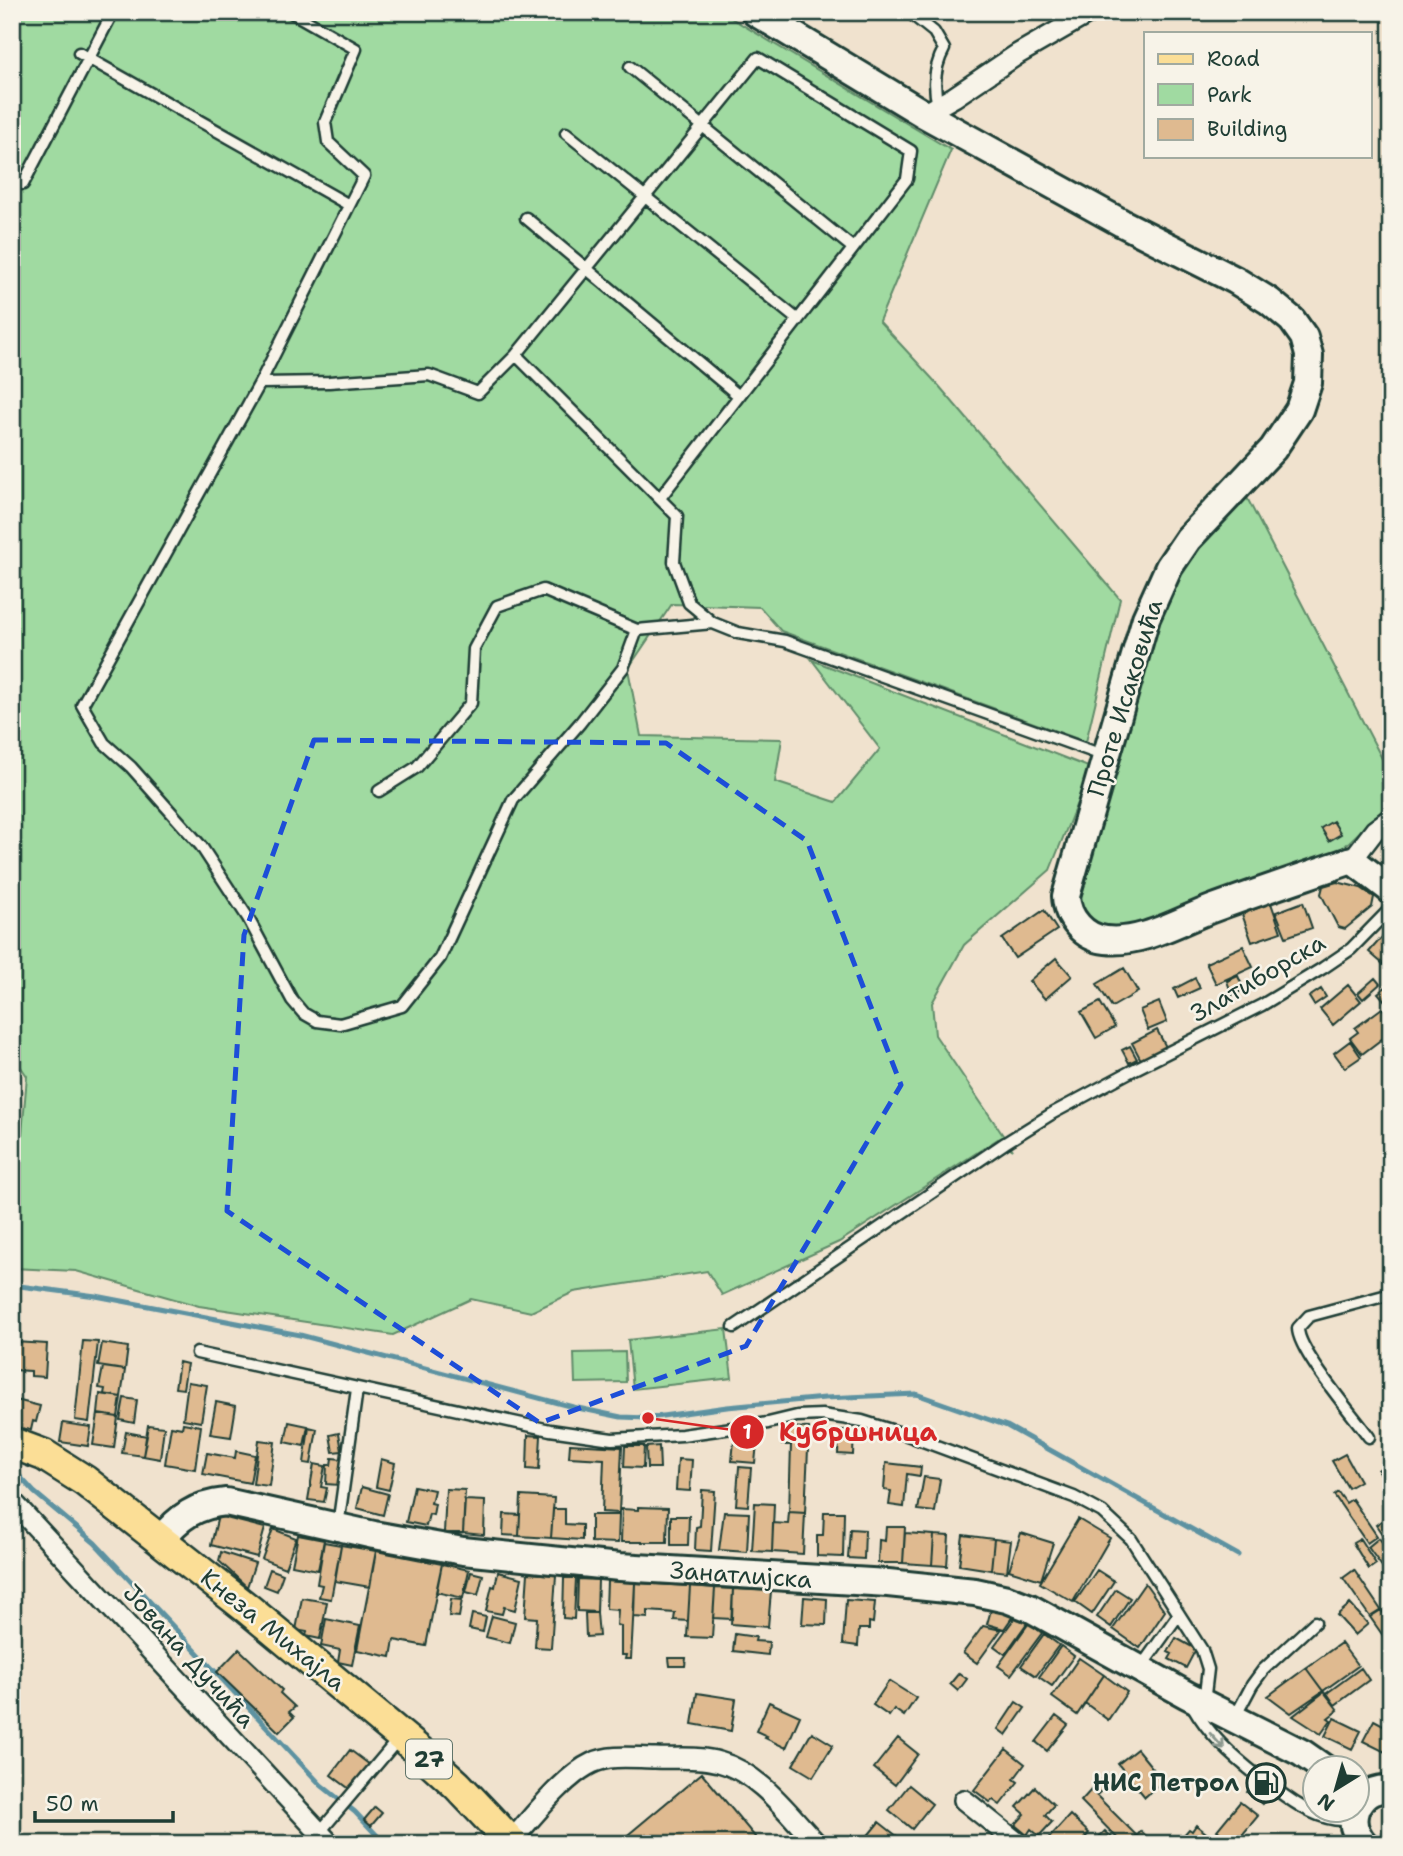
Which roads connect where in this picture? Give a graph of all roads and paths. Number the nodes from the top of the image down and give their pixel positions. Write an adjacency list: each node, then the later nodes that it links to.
1 (113, 12): 8 (lane)
2 (291, 12): 15 (lane)
3 (755, 12): 6 (street, Проте Исаковића)
4 (909, 12): 10 (lane)
5 (1091, 12): 10 (street)
6 (794, 22): 10 (street, Проте Исаковића)
7 (79, 53): 8 (lane)
8 (89, 58): 13 (lane); 15 (lane)
9 (630, 66): 11 (lane)
10 (938, 116): 26 (street, Проте Исаковића)
11 (701, 126): 14 (lane); 17 (lane); 17 (lane)
12 (566, 134): 14 (lane)
13 (23, 184)
14 (645, 195): 18 (lane); 19 (lane)
15 (349, 205): 21 (lane)
16 (526, 218): 18 (lane)
17 (853, 248): 19 (lane)
18 (587, 268): 20 (lane); 22 (lane)
19 (798, 320): 22 (lane)
20 (516, 355): 21 (lane); 23 (lane)
21 (260, 383): 25 (lane)
22 (739, 396): 23 (lane)
23 (660, 498): 24 (lane)
24 (713, 623): 25 (lane); 26 (lane)
25 (637, 630): 27 (lane)
26 (1106, 757): 29 (street, Проте Исаковића)
27 (379, 791)
28 (1391, 818): 29 (street)
29 (1352, 860): 30 (street)
30 (1391, 890)
31 (1391, 908): 33 (lane, Златиборска)
32 (1391, 1294): 36 (lane)
33 (734, 1327)
34 (197, 1353): 35 (lane)
35 (357, 1389): 39 (lane); 41 (lane)
36 (1369, 1437)
37 (18, 1445): 40 (main road, Кнеза Михајла / 27)
38 (12, 1501): 56 (street, Јована Дучића)
39 (338, 1526): 40 (street, Занатлијска); 43 (street, Занатлијска)
40 (160, 1539): 46 (main road, Кнеза Михајла / 27)
41 (1179, 1614): 43 (lane); 44 (lane)
42 (1315, 1622): 45 (lane)
43 (1140, 1668): 44 (street, Занатлијска)
44 (1196, 1699): 45 (street, Занатлијска); 50 (lane, one-way to 50)
45 (1234, 1719): 47 (street, Занатлијска)
46 (401, 1735): 56 (lane); 57 (main road, Кнеза Михајла / 27)
47 (1302, 1753): 48 (street, Занатлијска); 49 (street, Занатлијска)
48 (1305, 1755)
49 (1308, 1755)
50 (1259, 1777)
51 (1372, 1781): 53 (street)
52 (1274, 1788): 55 (lane)
53 (1389, 1789)
54 (964, 1800): 59 (street)
55 (1302, 1806)
56 (325, 1838)
57 (512, 1843): 58 (street)
58 (817, 1844)
59 (1019, 1844)

